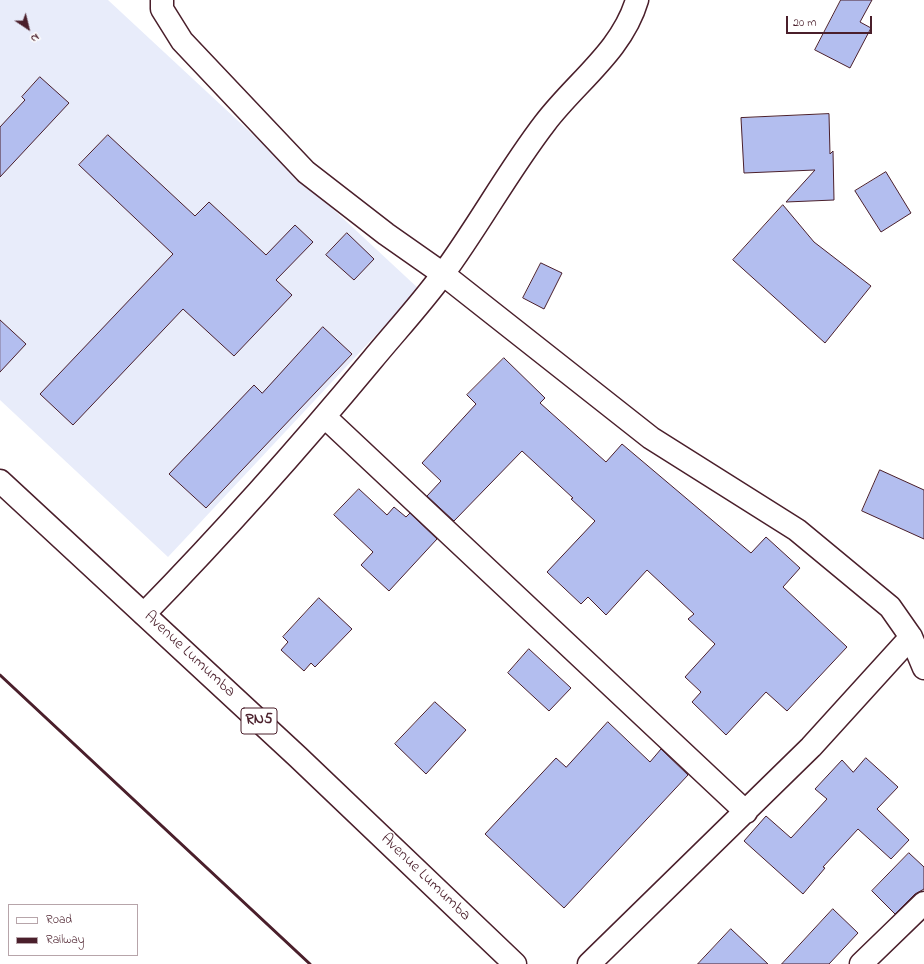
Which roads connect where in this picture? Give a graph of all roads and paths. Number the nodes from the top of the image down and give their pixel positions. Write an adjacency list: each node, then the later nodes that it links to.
1 (162, 0): 3 (main road)
2 (637, 0): 3 (main road)
3 (443, 274): 4 (main road); 7 (main road)
4 (325, 417): 6 (main road); 9 (main road)
5 (0, 481): 6 (main road, Avenue Lumumba / RN5)
6 (144, 614): 11 (main road, Avenue Lumumba / RN5)
7 (911, 637): 8 (main road); 9 (main road)
8 (924, 668)
9 (746, 812): 12 (main road)
10 (924, 903): 13 (main road)
11 (515, 964)
12 (589, 964)
13 (861, 964)

